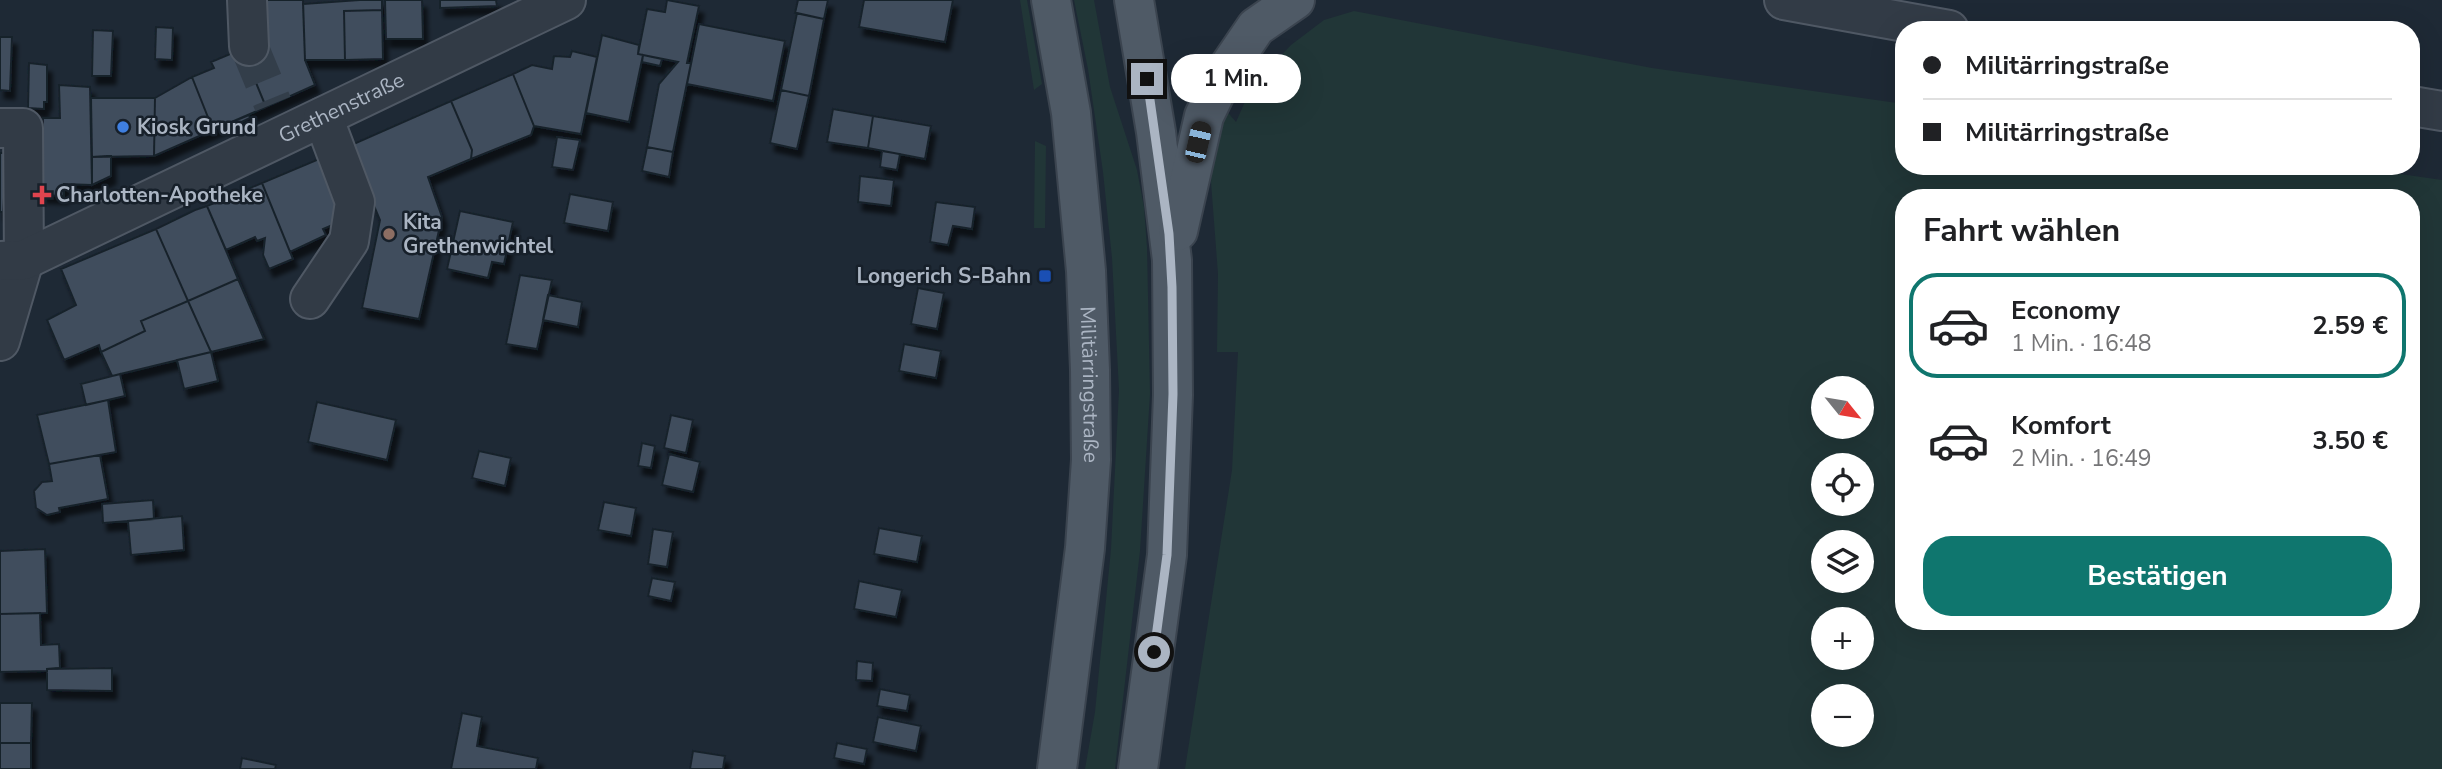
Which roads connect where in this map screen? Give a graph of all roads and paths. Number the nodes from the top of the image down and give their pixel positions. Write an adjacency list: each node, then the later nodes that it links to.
1 (247, 0): 8 (street)
2 (566, 0): 11 (street, Grethenstraße)
3 (1051, 0): 17 (main road, Militärringstraße)
4 (1134, 0): 13 (main road)
5 (1295, 0): 13 (main road)
6 (1784, 0): 7 (street)
7 (1900, 21)
8 (249, 46)
9 (2420, 107): 10 (street)
10 (2442, 111)
11 (323, 117): 14 (street, Grethenstraße); 15 (street)
12 (0, 128): 14 (street)
13 (1172, 260): 18 (main road)
14 (12, 261): 16 (street)
15 (310, 299)
16 (0, 341)
17 (1057, 769)
18 (1138, 769)

